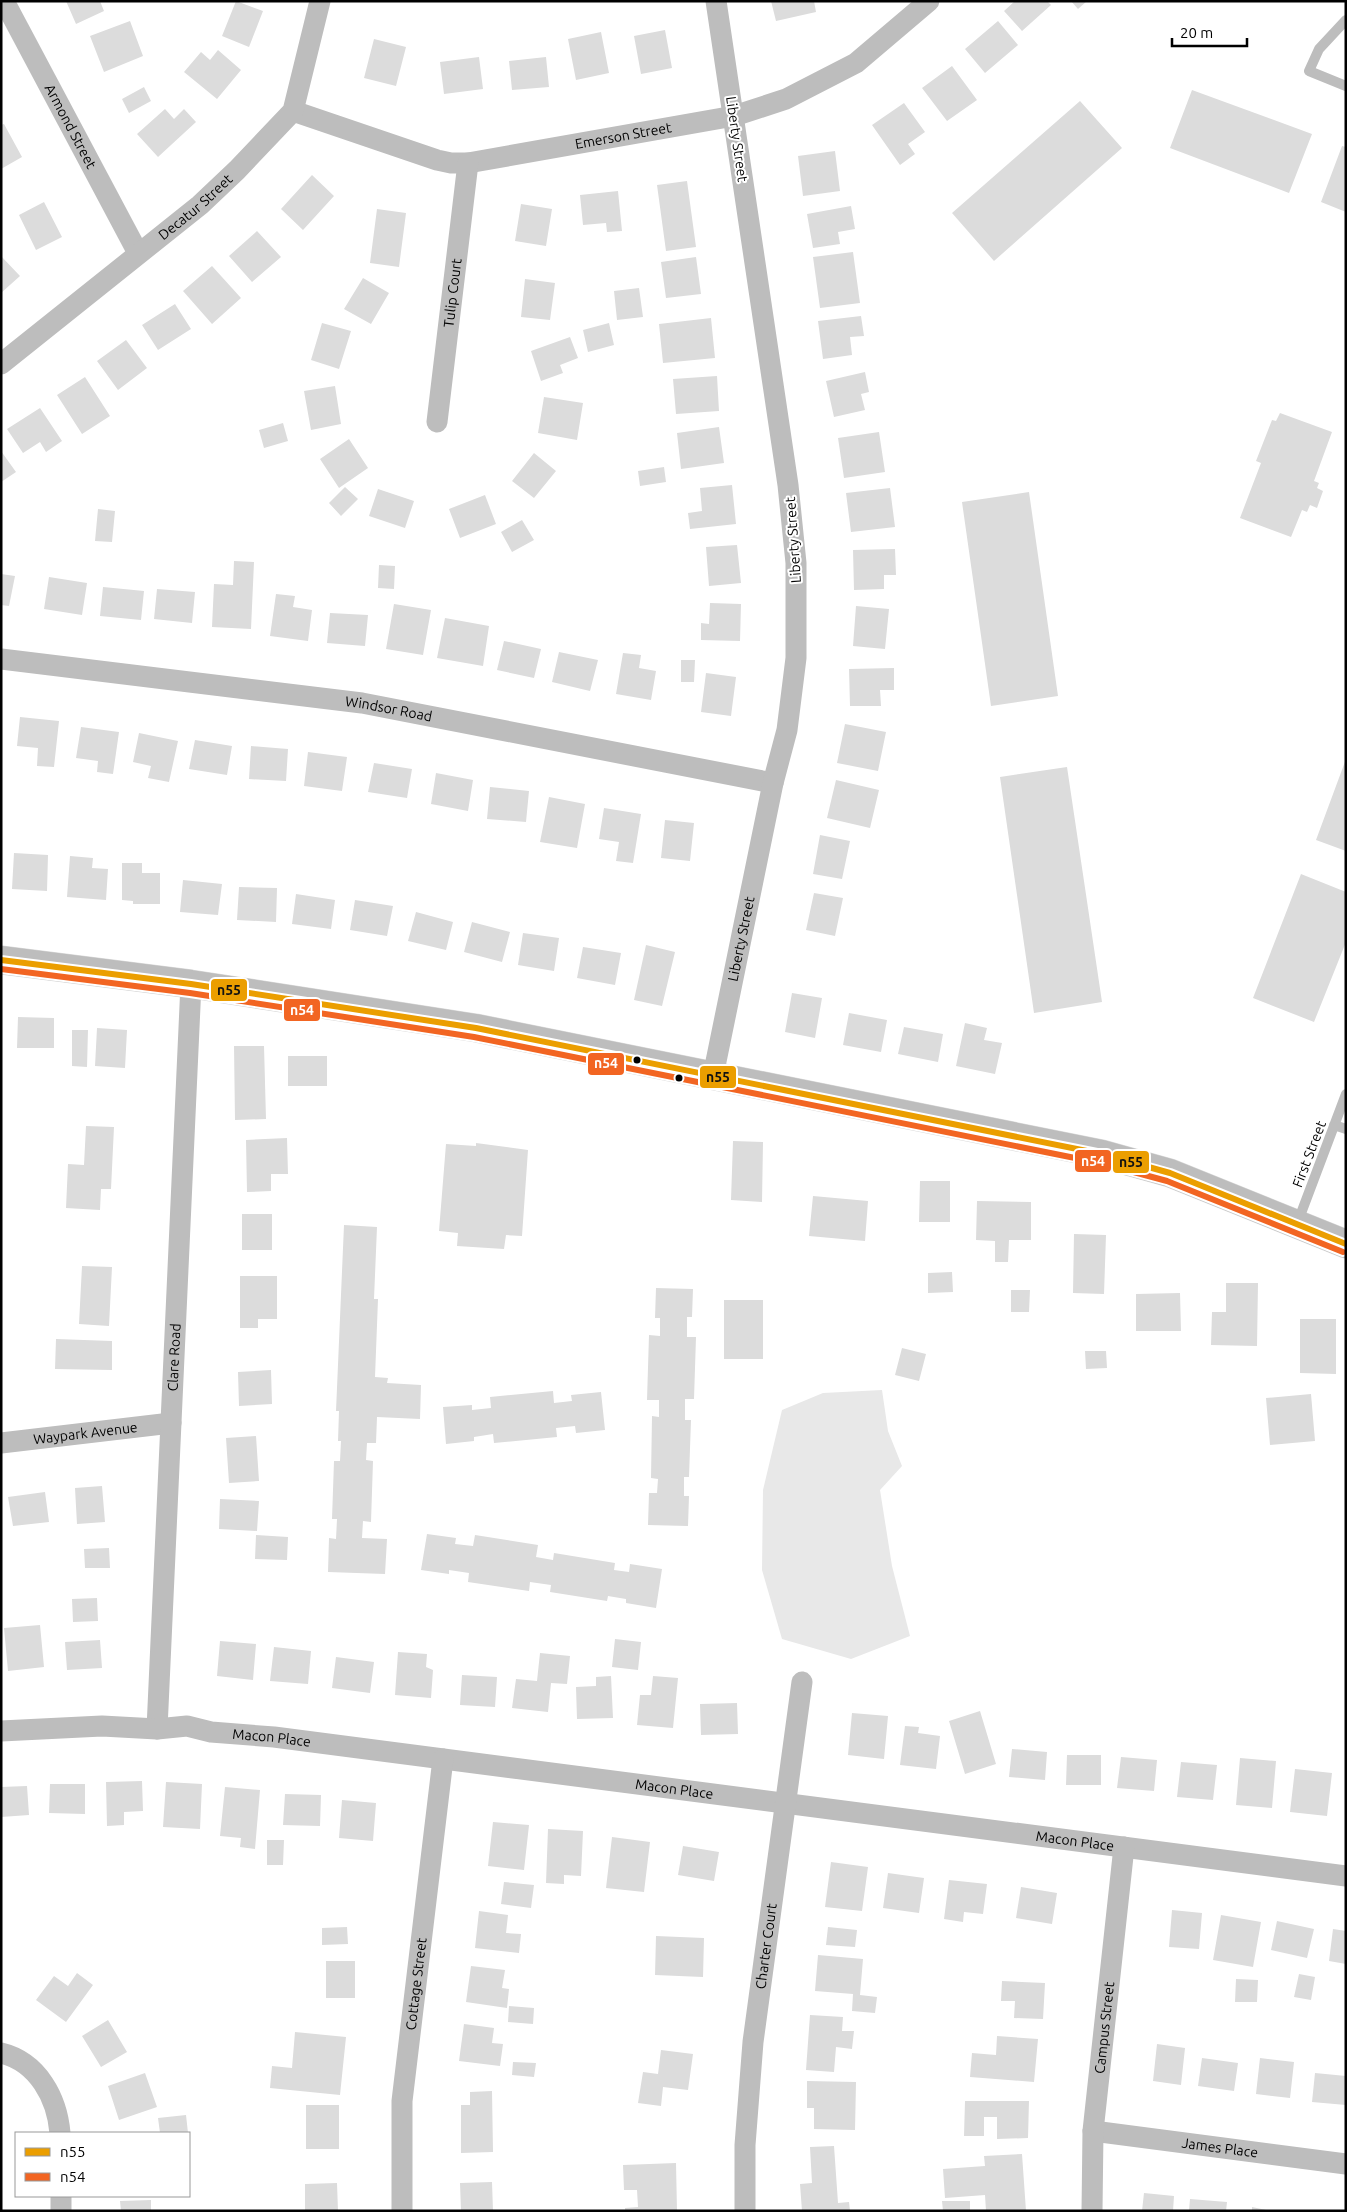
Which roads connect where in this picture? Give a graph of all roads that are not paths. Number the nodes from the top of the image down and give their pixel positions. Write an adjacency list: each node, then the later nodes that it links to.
1 (4, 1): 10 (street, Armond Street)
2 (320, 1): 7 (street, Decatur Street)
3 (716, 1): 8 (street, Liberty Street)
4 (930, 1): 8 (street, Emerson Street)
5 (1346, 20): 6 (lane)
6 (1346, 86)
7 (293, 111): 9 (street, Emerson Street); 10 (street, Decatur Street)
8 (734, 116): 9 (street, Emerson Street); 14 (street, Liberty Street)
9 (468, 163): 12 (street, Tulip Court)
10 (138, 253): 11 (street, Decatur Street)
11 (1, 364)
12 (437, 422)
13 (1, 659): 14 (street, Windsor Road)
14 (773, 783): 17 (street, Liberty Street)
15 (1, 960): 16 (main road)
16 (191, 984): 17 (main road); 23 (street, Clare Road)
17 (713, 1076): 21 (main road)
18 (1346, 1094): 19 (lane, First Street)
19 (1334, 1125): 20 (lane); 21 (lane, First Street)
20 (1346, 1130)
21 (1297, 1224): 22 (main road)
22 (1346, 1244)
23 (170, 1423): 24 (street, Waypark Avenue); 26 (street, Clare Road)
24 (1, 1443)
25 (802, 1682): 29 (street, Charter Court)
26 (158, 1728): 27 (street, Macon Place); 28 (street, Macon Place)
27 (1, 1731)
28 (443, 1760): 29 (street, Macon Place); 38 (street, Cottage Street)
29 (785, 1802): 30 (street, Macon Place); 39 (street, Charter Court)
30 (1124, 1846): 31 (street, Macon Place); 33 (street, Campus Street)
31 (1346, 1876)
32 (1, 2052): 34 (street)
33 (1093, 2130): 35 (street, James Place); 40 (street, Campus Street)
34 (60, 2132)
35 (1346, 2164)
36 (61, 2197): 37 (street)
37 (61, 2211)
38 (402, 2211)
39 (745, 2211)
40 (1092, 2211)

